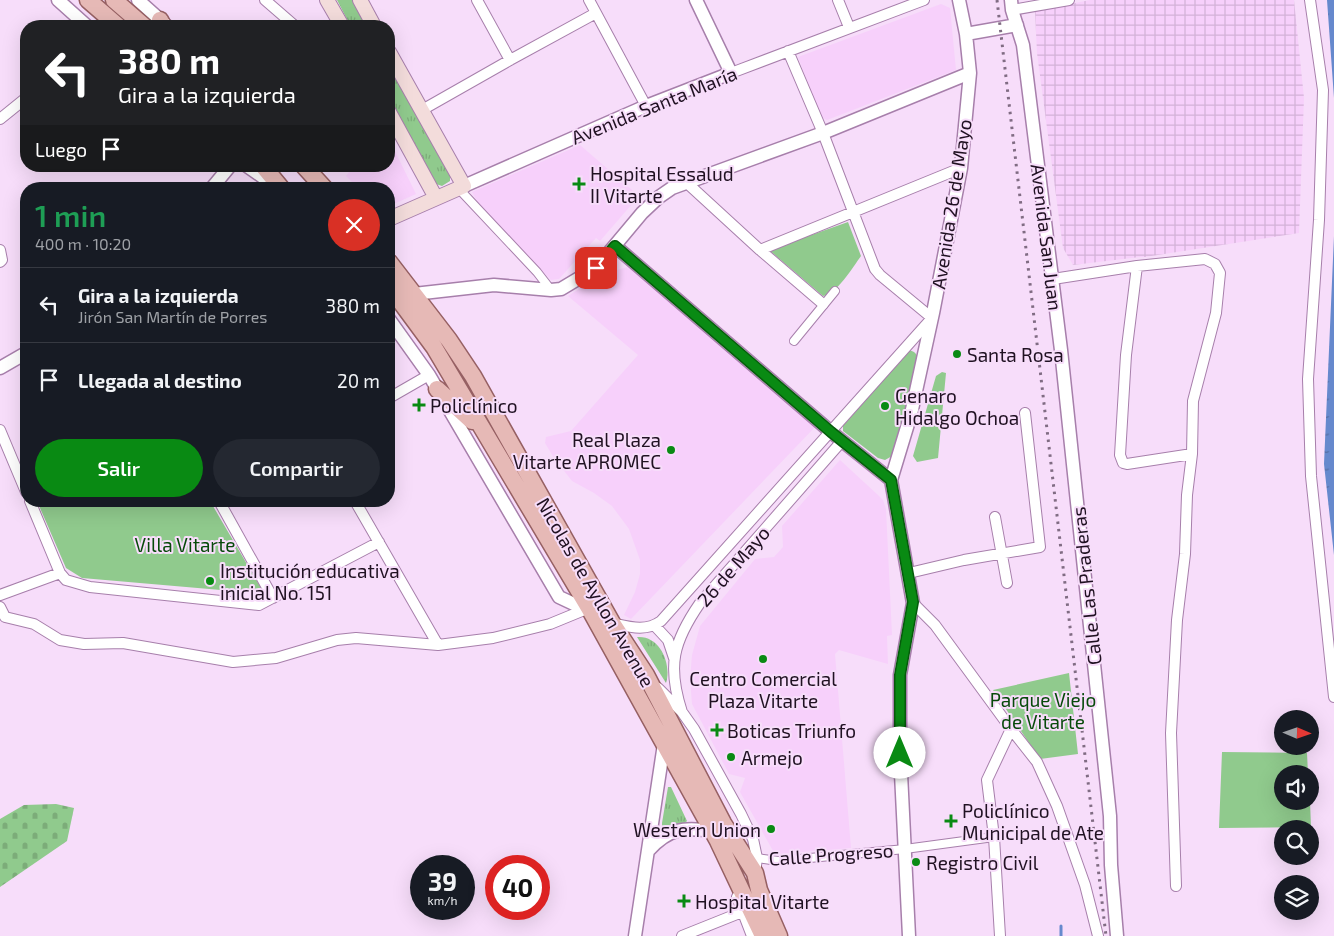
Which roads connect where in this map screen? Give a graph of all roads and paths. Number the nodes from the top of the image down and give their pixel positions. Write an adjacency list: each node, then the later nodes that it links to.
1 (58, 0): 18 (street)
2 (88, 0): 19 (main road)
3 (114, 0): 20 (main road)
4 (138, 0): 21 (street)
5 (265, 0): 22 (street)
6 (327, 0): 23 (main road)
7 (360, 0): 24 (main road)
8 (477, 0): 29 (street)
9 (589, 0): 17 (street)
10 (696, 0): 31 (street)
11 (838, 0): 26 (street)
12 (924, 0): 26 (street, Avenida Santa María)
13 (959, 0): 27 (street, Avenida 26 de Mayo)
14 (1067, 0): 16 (street)
15 (1310, 0): 101 (street)
16 (1012, 5): 25 (street, Avenida San Juan)
17 (596, 13): 29 (street); 34 (street)
18 (80, 20)
19 (111, 20)
20 (137, 20)
21 (159, 20)
22 (288, 20)
23 (339, 20)
24 (369, 20)
25 (1017, 25): 27 (street); 57 (street, Avenida San Juan)
26 (850, 27): 28 (street, Avenida Santa María)
27 (966, 34): 32 (street, Avenida 26 de Mayo)
28 (788, 51): 31 (street, Avenida Santa María); 38 (street)
29 (510, 60): 35 (street)
30 (395, 63): 35 (main road)
31 (731, 73): 34 (street, Avenida Santa María)
32 (970, 73): 38 (street); 39 (street, Avenida 26 de Mayo)
33 (20, 103): 36 (street)
34 (646, 106): 47 (street, Avenida Santa María)
35 (422, 110): 47 (main road)
36 (0, 120)
37 (395, 123): 48 (main road)
38 (823, 133): 46 (street); 49 (street)
39 (961, 168): 49 (street); 63 (street, Avenida 26 de Mayo)
40 (225, 172): 43 (street)
41 (256, 172): 44 (street)
42 (309, 172): 45 (main road)
43 (217, 182)
44 (270, 182)
45 (319, 182)
46 (687, 183): 51 (street); 53 (street)
47 (461, 187): 48 (main road, Avenida Santa María); 58 (street)
48 (436, 198): 50 (main road, Avenida Santa María)
49 (854, 211): 53 (street); 63 (street)
50 (395, 216)
51 (615, 246): 58 (street); 72 (street)
52 (0, 250): 54 (street)
53 (760, 250): 62 (street)
54 (0, 262)
55 (1137, 266): 57 (street); 75 (street); 75 (street)
56 (395, 270): 61 (main road, Nicolas de Ayllon Avenue)
57 (1053, 279): 76 (street, Avenida San Juan)
58 (551, 290): 61 (street)
59 (835, 291): 62 (street)
60 (395, 294): 73 (main road, Nicolas de Ayllon Avenue)
61 (414, 294): 96 (main road, Nicolas de Ayllon Avenue)
62 (824, 304): 65 (street)
63 (932, 318): 72 (street); 78 (street, Avenida 26 de Mayo)
64 (395, 328): 68 (street)
65 (794, 340)
66 (20, 356): 67 (street)
67 (0, 368)
68 (433, 382): 69 (street); 73 (main road); 92 (street)
69 (395, 396)
70 (1025, 413): 84 (street)
71 (0, 430): 77 (street)
72 (831, 432): 74 (street); 97 (street, 26 de Mayo)
73 (486, 435): 92 (main road, Nicolas de Ayllon Avenue)
74 (842, 441): 78 (street); 99 (street, 26 de Mayo)
75 (1192, 454): 110 (street)
76 (1074, 476): 121 (street, Calle Las Praderas)
77 (20, 478)
78 (891, 480): 86 (street)
79 (32, 507): 85 (street)
80 (222, 507): 89 (street)
81 (359, 507): 83 (street)
82 (995, 517): 84 (street)
83 (379, 542): 89 (street); 98 (street)
84 (1001, 553): 86 (street); 87 (street)
85 (60, 573): 88 (street); 89 (street)
86 (909, 574): 90 (street)
87 (1007, 582)
88 (0, 595)
89 (273, 598)
90 (913, 602): 93 (street); 95 (street)
91 (0, 607): 94 (street)
92 (589, 608): 98 (street); 104 (main road, Nicolas de Ayllon Avenue)
93 (925, 615): 95 (street); 103 (street)
94 (2, 617): 98 (street)
95 (909, 621): 107 (street)
96 (612, 623): 97 (street); 100 (main road, Nicolas de Ayllon Avenue)
97 (655, 626): 99 (street)
98 (438, 644)
99 (674, 659): 102 (street, 26 de Mayo)
100 (646, 675): 102 (street); 109 (main road, Nicolas de Ayllon Avenue)
101 (1334, 697)
102 (682, 712): 109 (street)
103 (1011, 729): 106 (street); 120 (street)
104 (664, 744): 105 (main road, Nicolas de Ayllon Avenue); 108 (street)
105 (715, 836): 108 (street); 111 (street); 115 (main road, Nicolas de Ayllon Avenue)
106 (994, 837): 107 (street, Calle Progreso); 119 (street)
107 (905, 849): 109 (street, Calle Progreso); 118 (street)
108 (649, 850): 112 (street)
109 (756, 865): 116 (main road, Nicolas de Ayllon Avenue); 117 (street)
110 (1176, 886)
111 (742, 912): 113 (street); 114 (street)
112 (634, 936)
113 (682, 936)
114 (752, 936)
115 (763, 936)
116 (779, 936)
117 (787, 936)
118 (909, 936)
119 (1000, 936)
120 (1098, 936)
121 (1117, 936)

